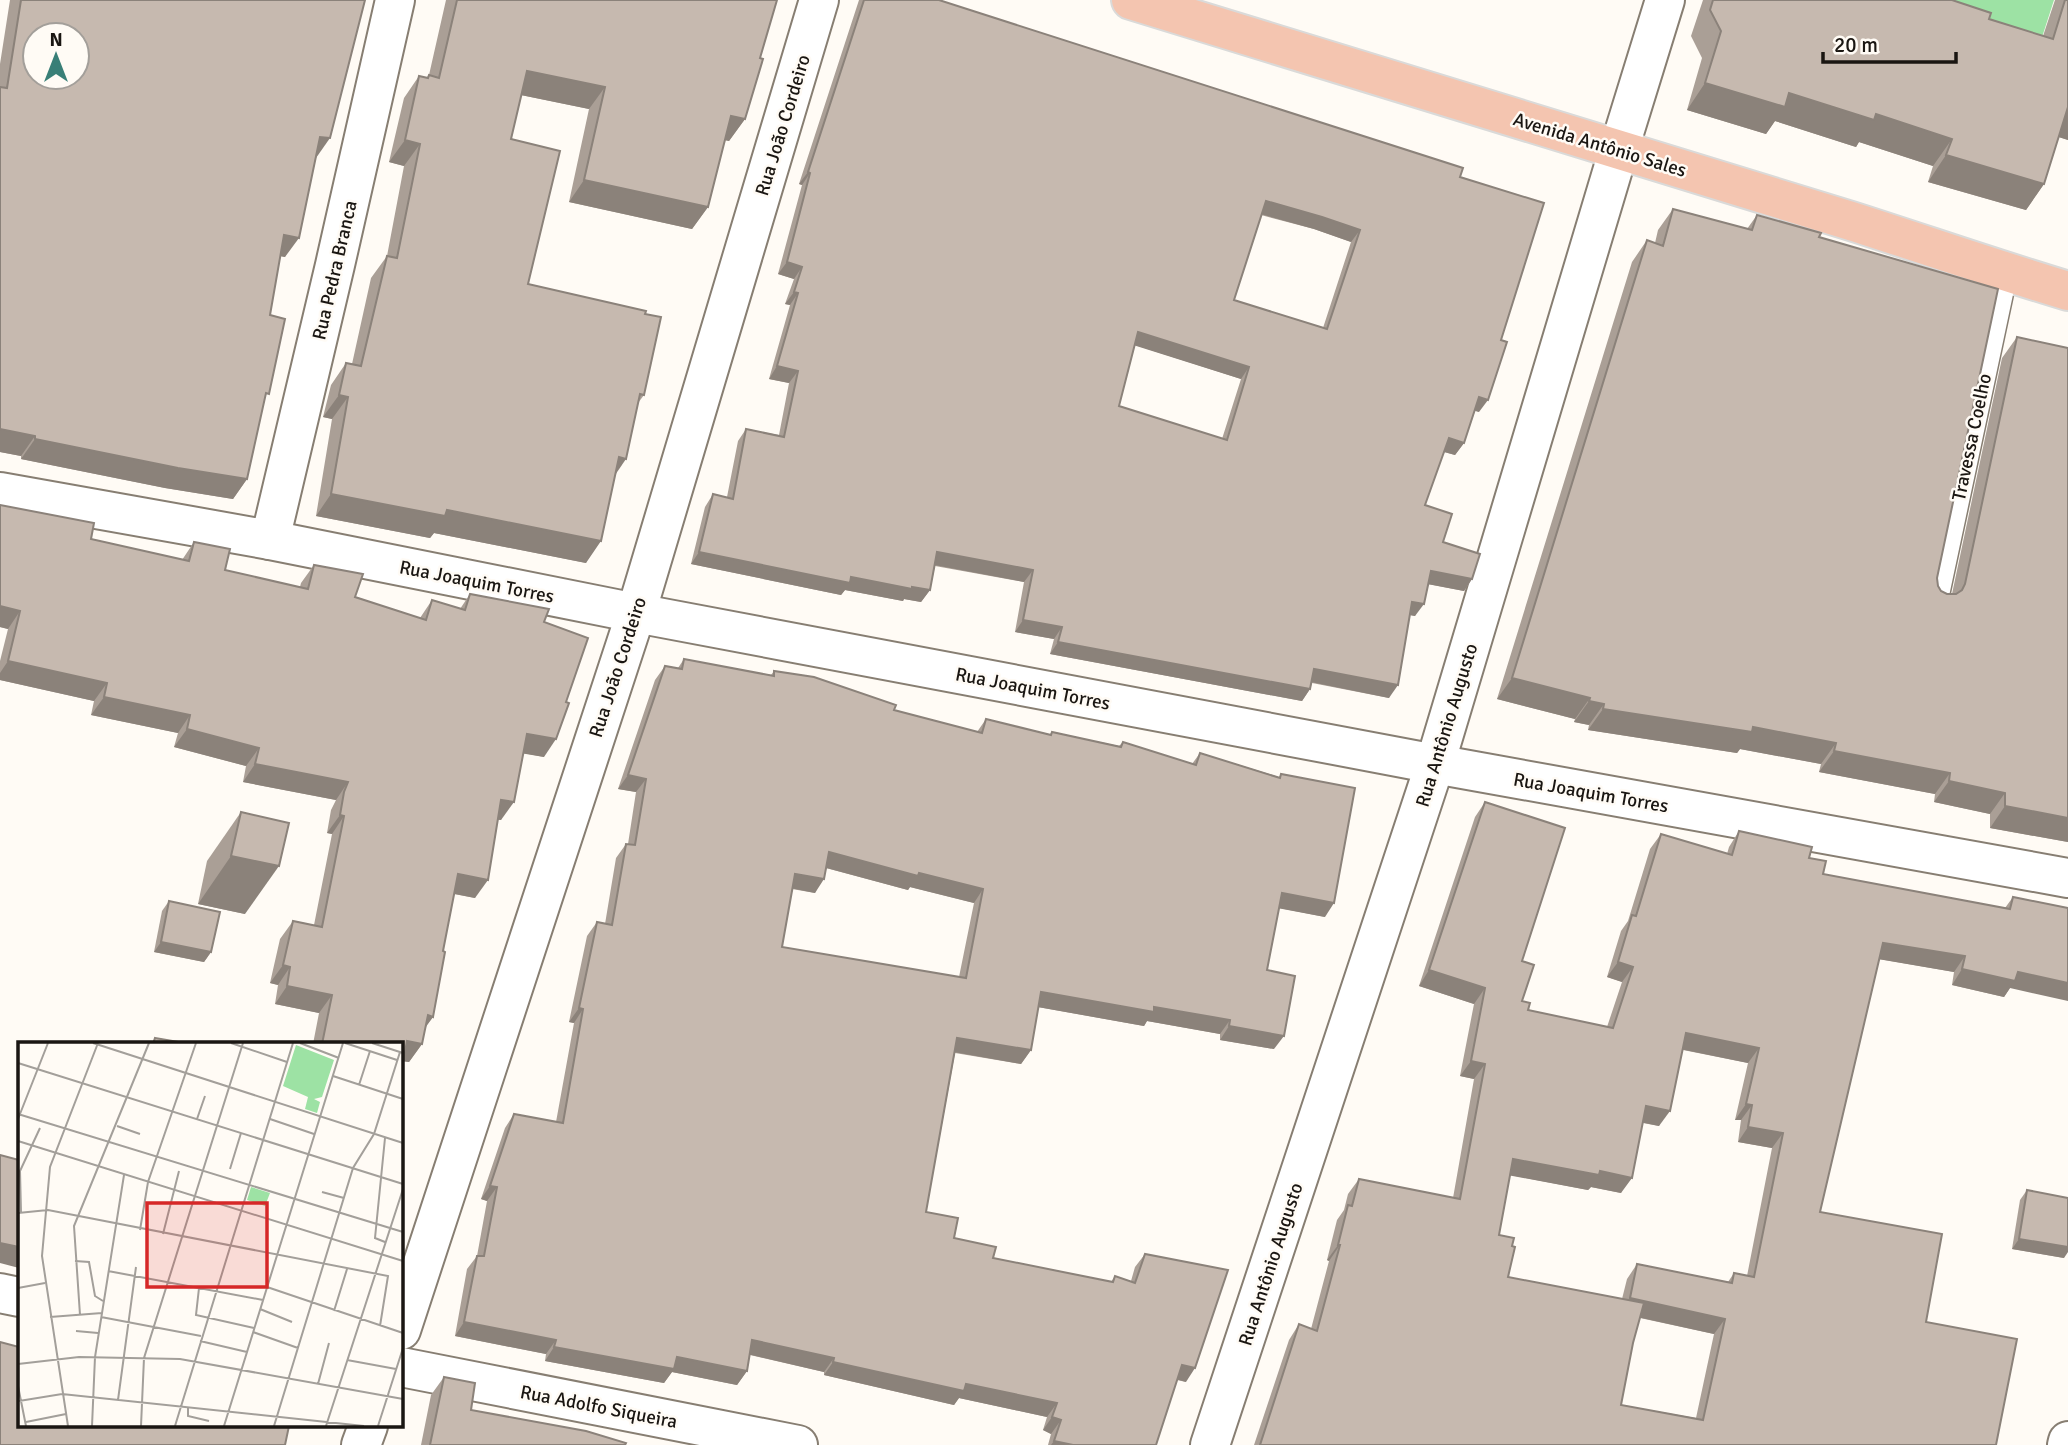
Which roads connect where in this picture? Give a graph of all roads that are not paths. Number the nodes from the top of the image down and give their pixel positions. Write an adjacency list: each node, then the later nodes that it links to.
1 (394, 0): 9 (street, Rua Pedra Branca)
2 (819, 0): 11 (street, Rua João Cordeiro)
3 (1131, 0): 5 (main road, Avenida Antônio Sales)
4 (1665, 0): 5 (street, Rua Antônio Augusto)
5 (1619, 149): 6 (main road, Avenida Antônio Sales); 12 (street, Rua Antônio Augusto)
6 (2006, 272): 7 (main road, Avenida Antônio Sales); 10 (lane, Travessa Coelho)
7 (2068, 291)
8 (0, 492): 9 (street, Rua Joaquim Torres)
9 (270, 540): 11 (street, Rua Joaquim Torres)
10 (1936, 603)
11 (636, 613): 12 (street, Rua Joaquim Torres); 16 (street, Rua João Cordeiro)
12 (1435, 764): 13 (street, Rua Joaquim Torres); 21 (street, Rua Antônio Augusto)
13 (2068, 878)
14 (0, 1293): 15 (street)
15 (18, 1297)
16 (402, 1327)
17 (402, 1367): 20 (street, Rua Adolfo Siqueira)
18 (367, 1428): 19 (street)
19 (361, 1445)
20 (798, 1445)
21 (1210, 1445)

